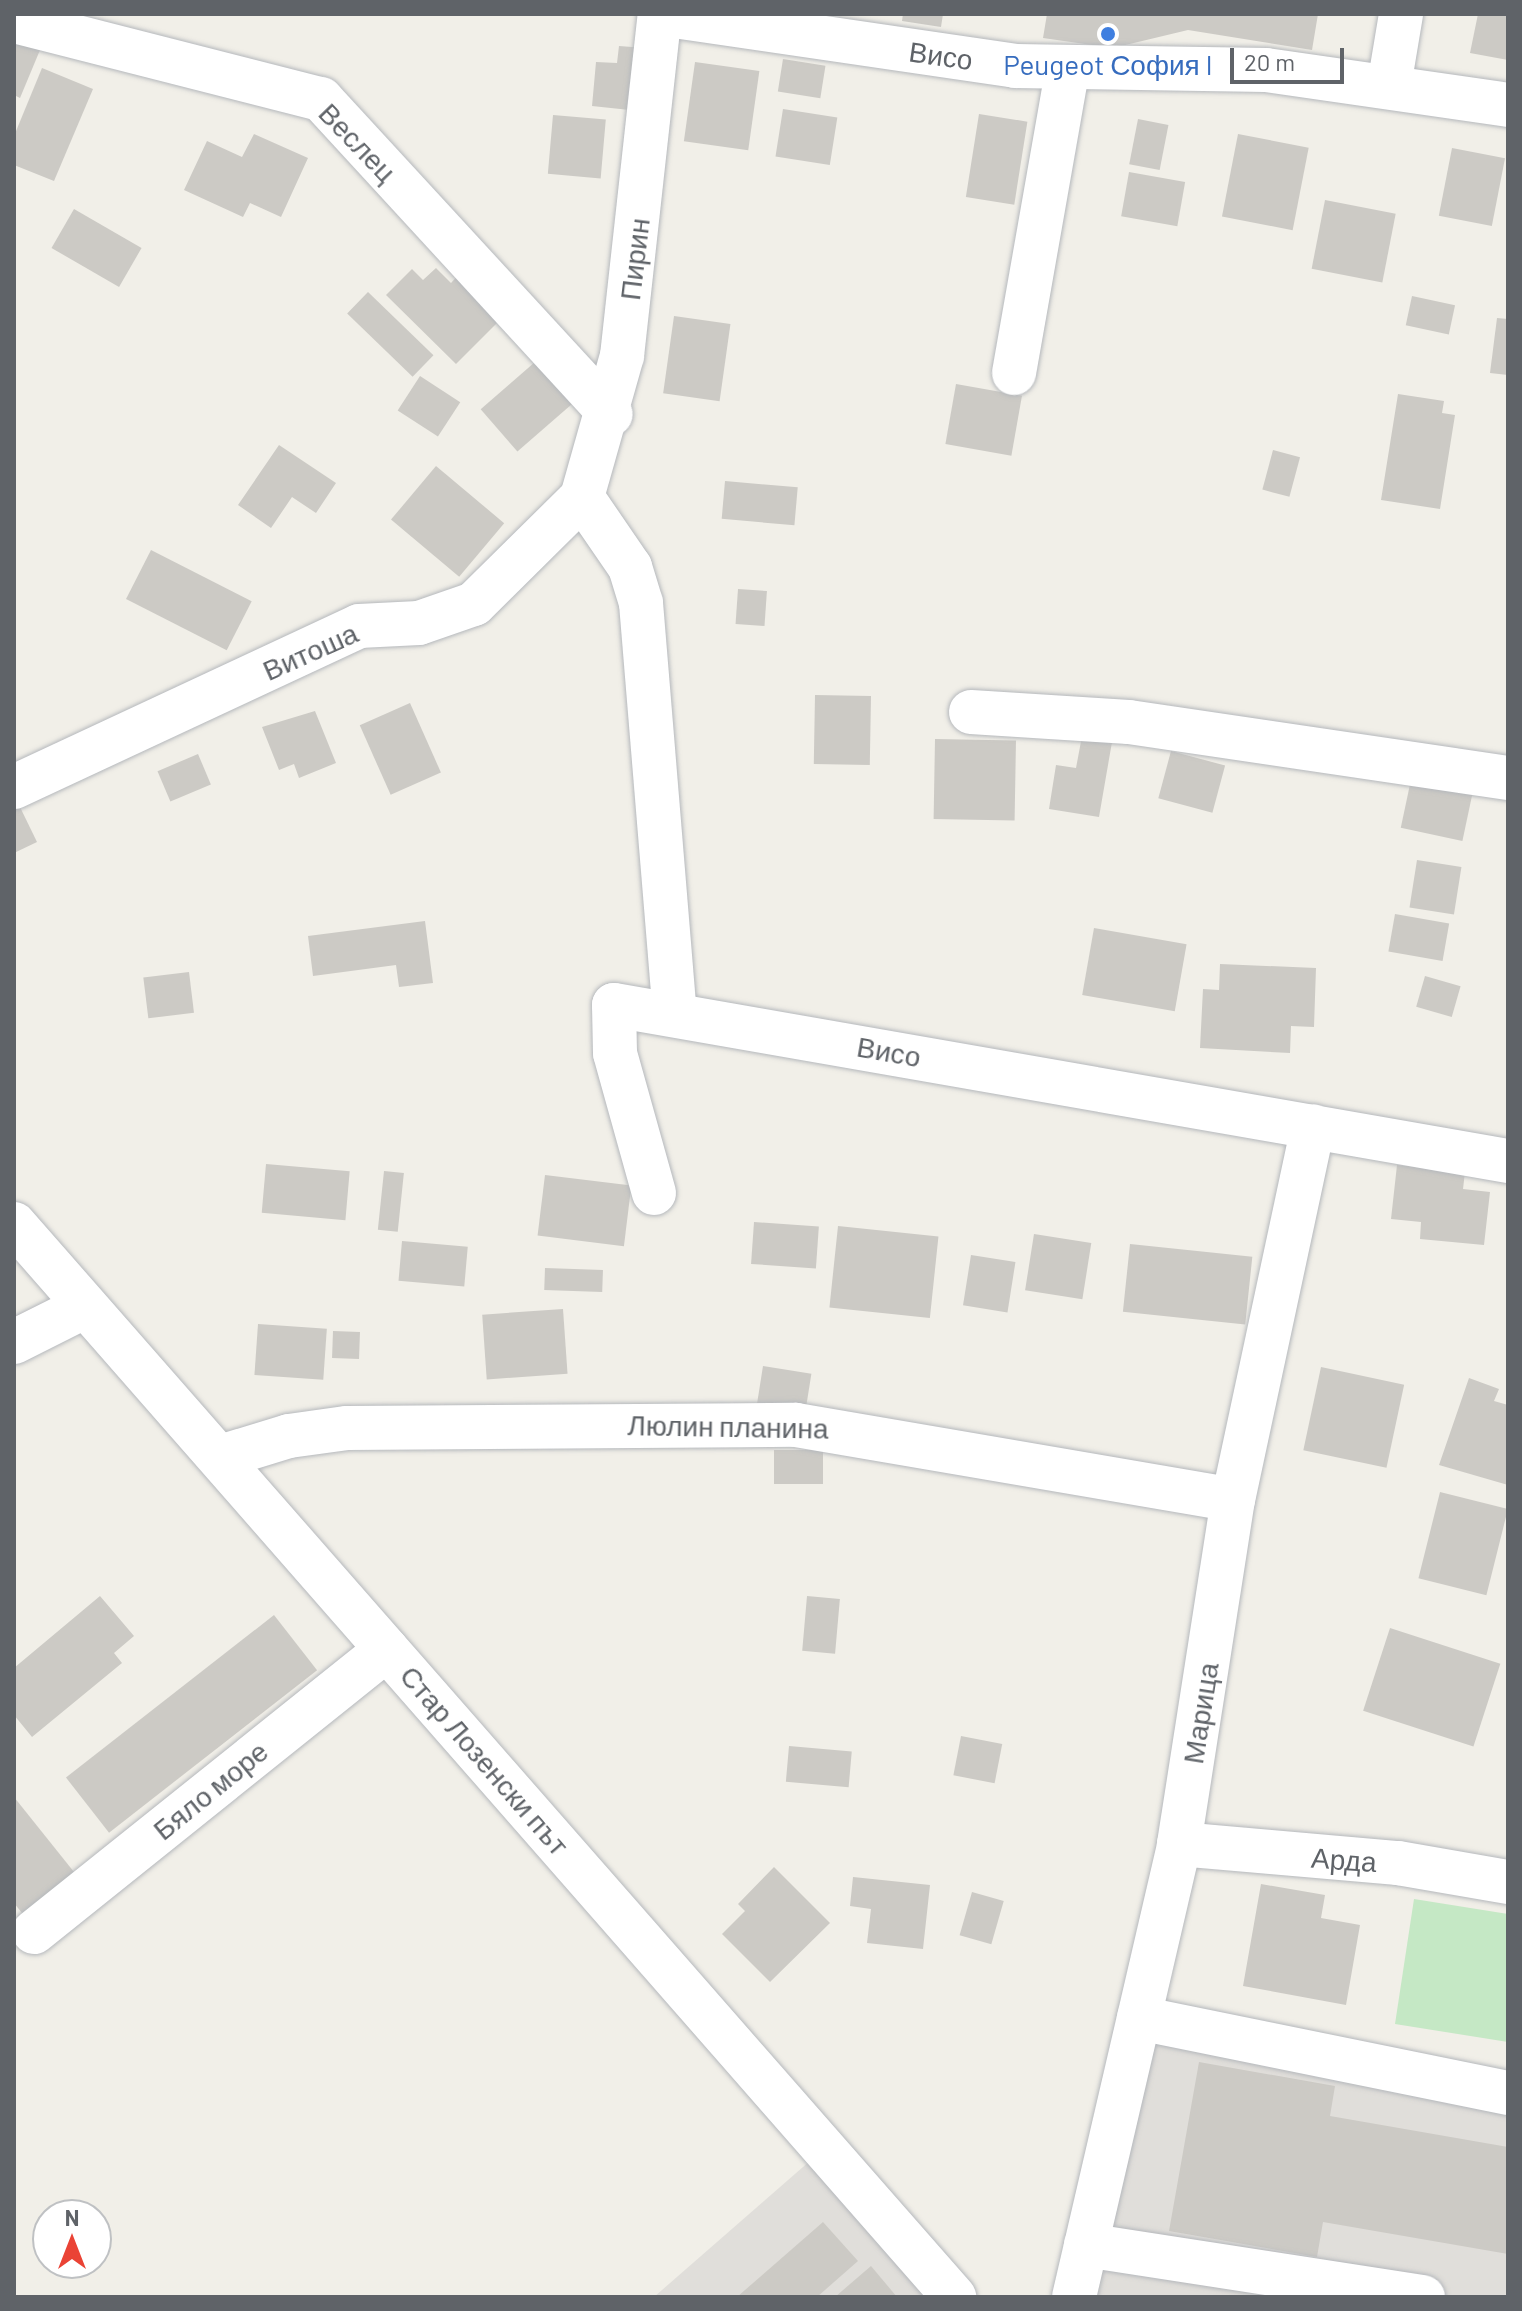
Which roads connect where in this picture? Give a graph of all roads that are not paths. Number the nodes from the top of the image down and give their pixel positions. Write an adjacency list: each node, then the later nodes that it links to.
1 (660, 14): 4 (street, Висо); 8 (street, Пирин)
2 (1401, 14): 5 (street)
3 (14, 21): 8 (street, Веслец)
4 (1067, 71): 5 (street, Висо); 7 (street)
5 (1389, 86): 6 (street, Висо)
6 (1508, 105)
7 (1014, 373)
8 (611, 414): 9 (street, Пирин)
9 (582, 497): 12 (street, Витоша); 13 (street)
10 (971, 712): 11 (street)
11 (1508, 778)
12 (14, 787)
13 (675, 1013): 14 (street, Висо); 16 (street, Висо)
14 (1313, 1126): 15 (street, Висо); 22 (street, Марица)
15 (1508, 1161)
16 (654, 1193)
17 (14, 1224): 18 (street, Стар Лозенски път)
18 (29, 1264): 19 (street, Стар Лозенски път)
19 (86, 1306): 20 (street); 21 (street, Стар Лозенски път)
20 (14, 1342)
21 (220, 1457): 22 (street, Люлин планина); 23 (street, Стар Лозенски път)
22 (1233, 1500): 24 (street, Марица)
23 (387, 1649): 26 (street, Бяло море); 30 (street, Стар Лозенски път)
24 (1179, 1844): 25 (street, Арда); 27 (street, Марица)
25 (1508, 1882)
26 (34, 1932)
27 (1139, 2018): 28 (street); 29 (street, Марица)
28 (1508, 2093)
29 (1086, 2245): 31 (street, Марица); 32 (street)
30 (954, 2297)
31 (1074, 2297)
32 (1423, 2297)

